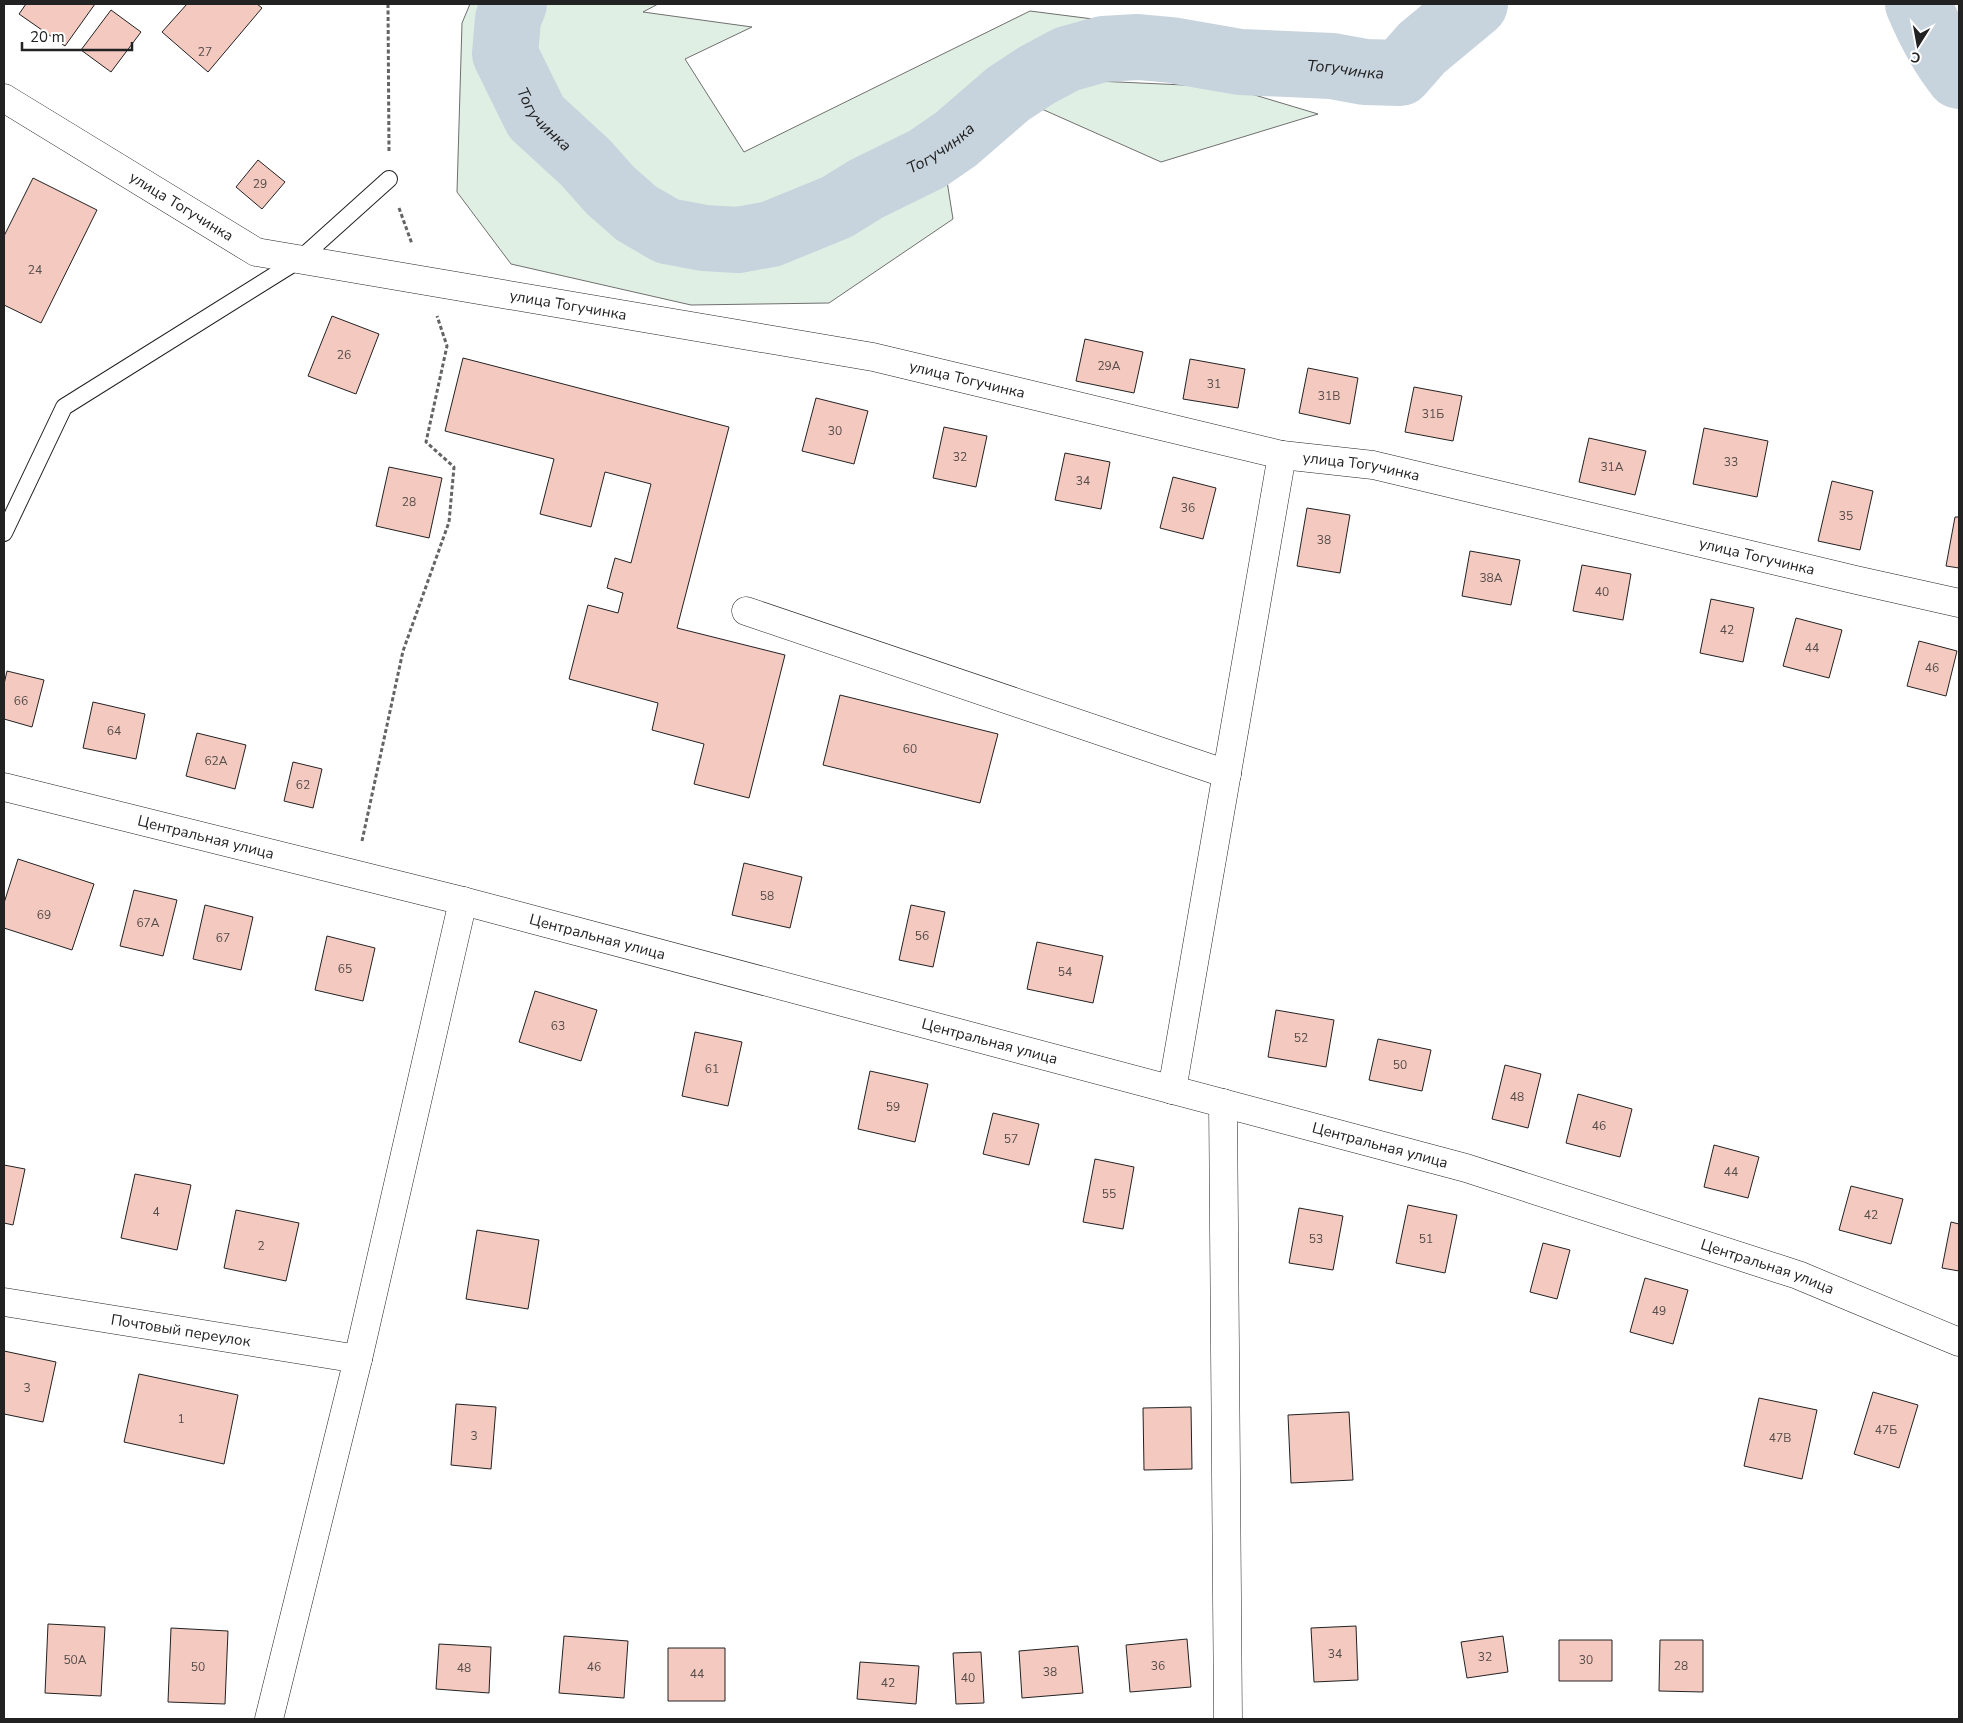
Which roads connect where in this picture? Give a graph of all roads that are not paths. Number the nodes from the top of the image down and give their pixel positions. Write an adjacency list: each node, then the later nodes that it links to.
1 (4, 98): 3 (street, улица Тогучинка)
2 (389, 178): 3 (lane)
3 (299, 260): 4 (street, улица Тогучинка); 5 (lane)
4 (1282, 455): 6 (street, улица Тогучинка); 8 (street)
5 (4, 533)
6 (1959, 603)
7 (746, 611): 8 (street)
8 (1227, 774): 11 (street)
9 (4, 787): 10 (street, Центральная улица)
10 (462, 901): 11 (street, Центральная улица); 15 (street)
11 (1172, 1090): 12 (street, Центральная улица)
12 (1223, 1103): 14 (street, Центральная улица); 17 (street)
13 (4, 1302): 15 (street, Почтовый переулок)
14 (1959, 1342)
15 (358, 1359): 16 (street)
16 (269, 1719)
17 (1228, 1719)

